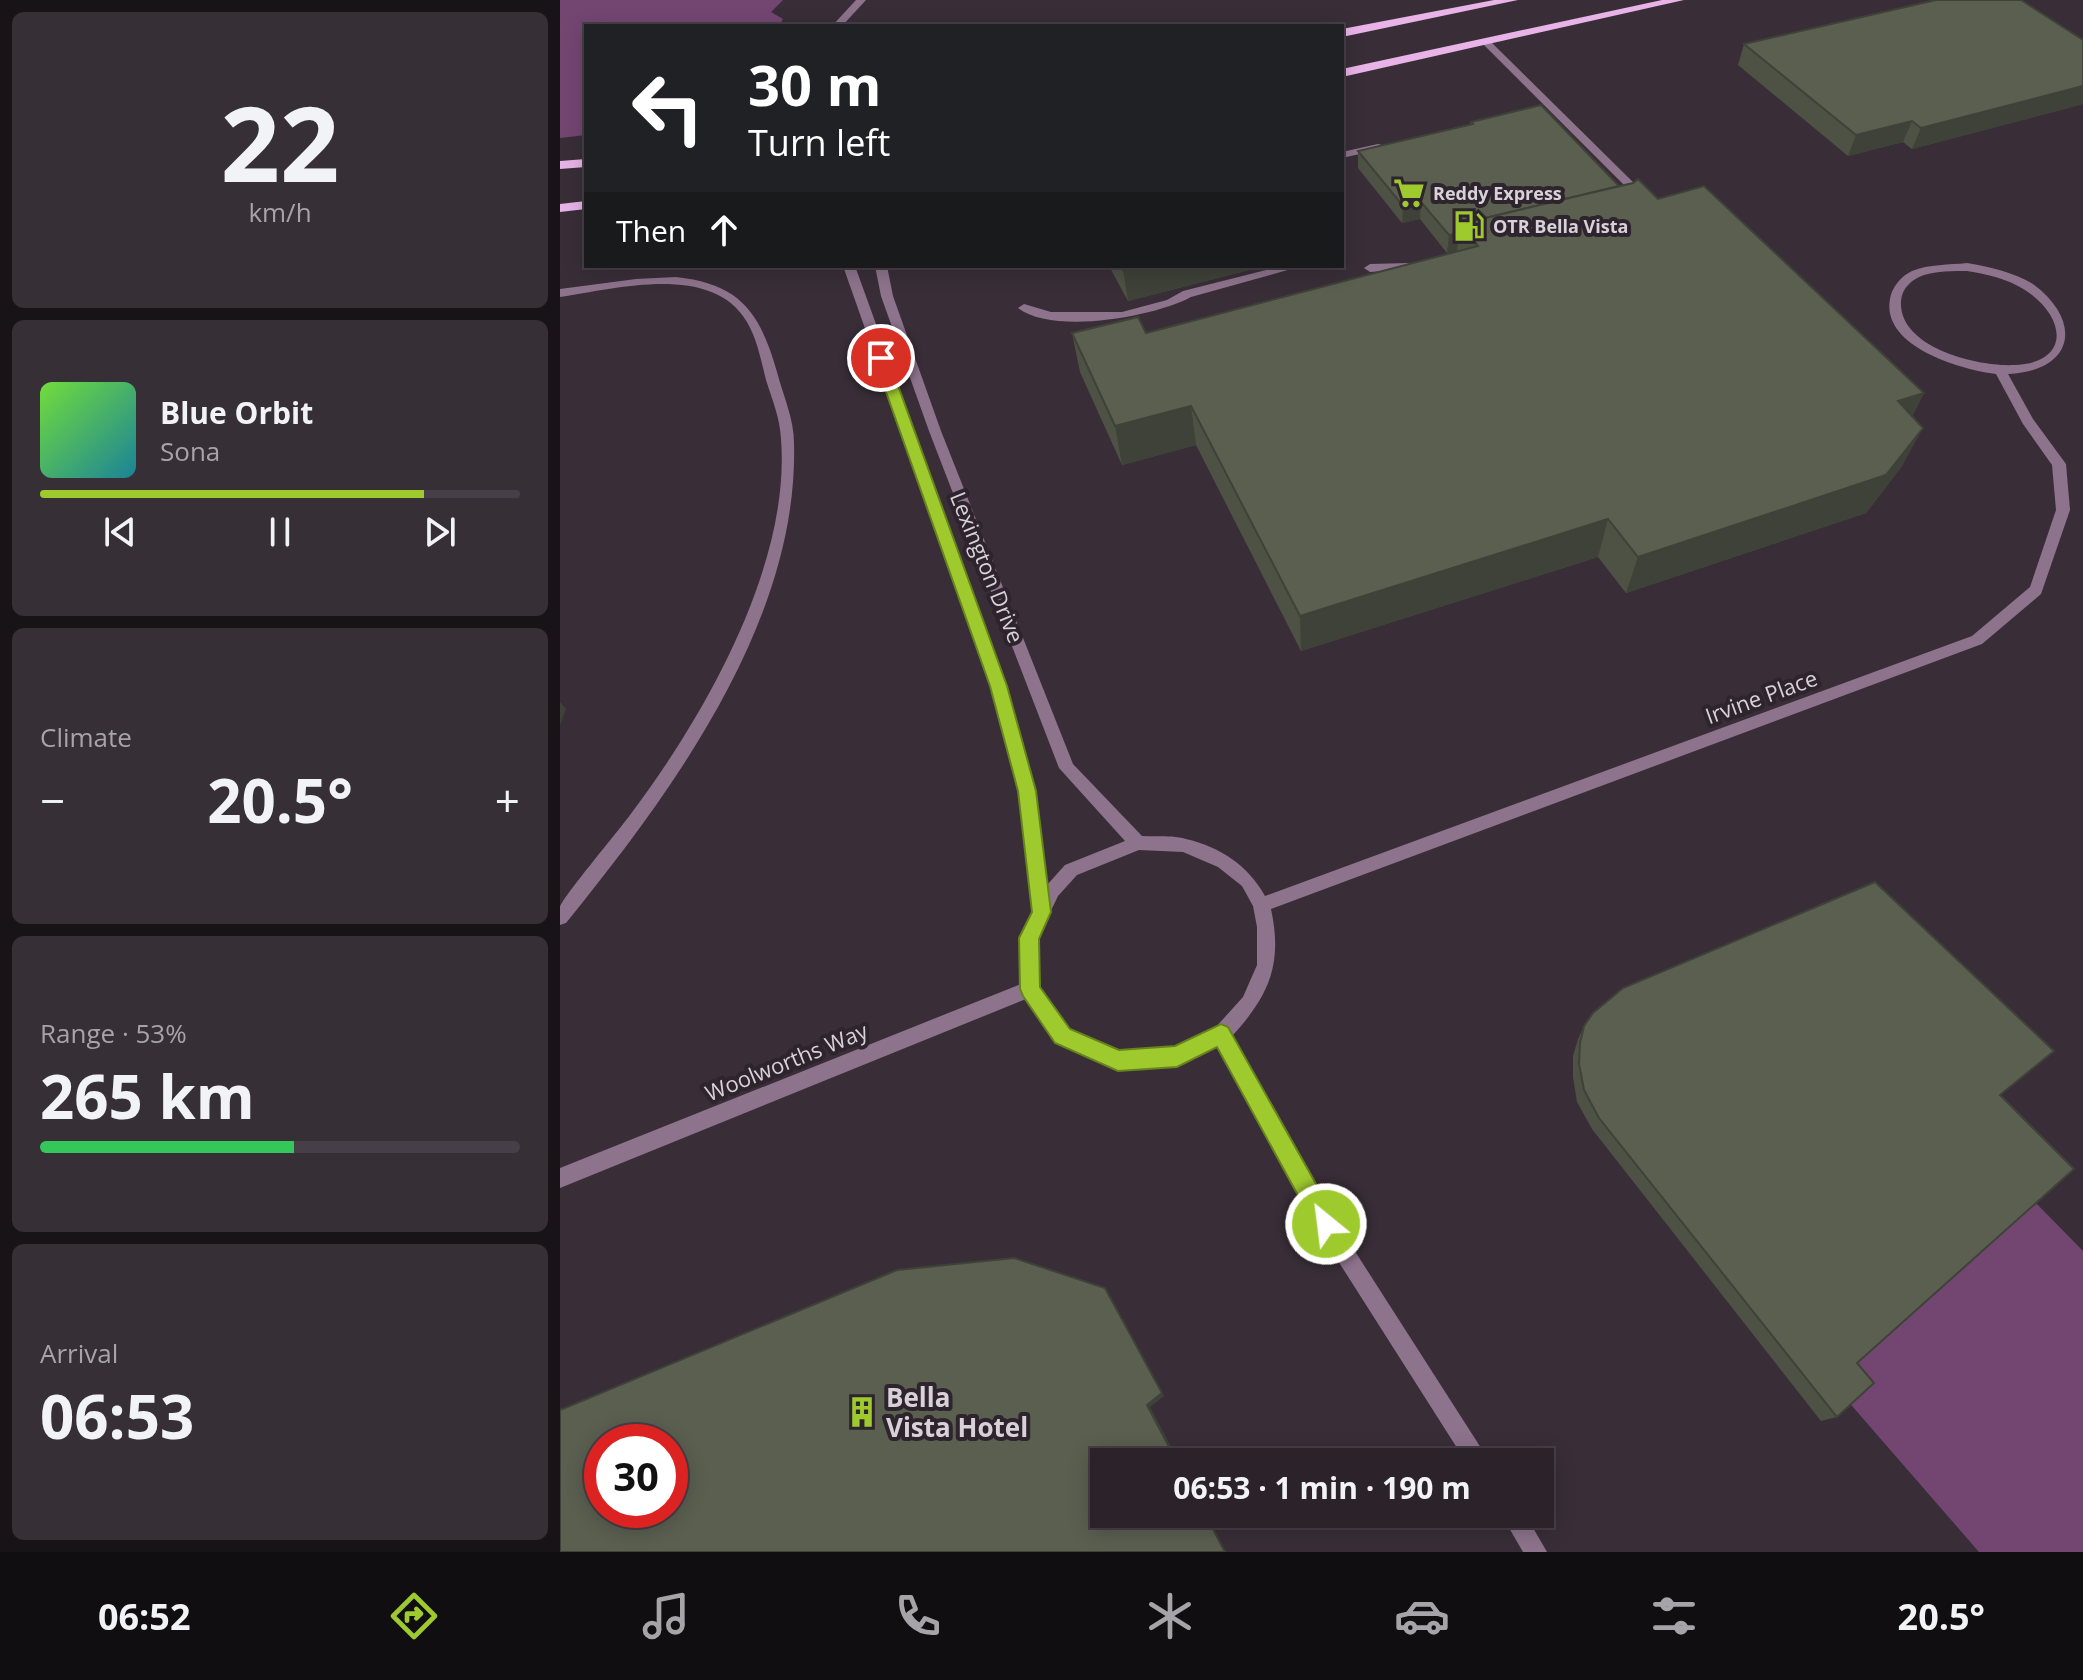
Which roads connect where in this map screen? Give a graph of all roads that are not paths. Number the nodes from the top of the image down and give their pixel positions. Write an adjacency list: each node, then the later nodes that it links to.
1 (861, 0): 4 (street)
2 (1512, 0): 5 (main road)
3 (1678, 0): 6 (main road)
4 (839, 24)
5 (1344, 33)
6 (1486, 42): 7 (main road); 8 (street)
7 (1344, 73)
8 (1552, 109): 9 (street); 16 (street)
9 (1536, 112)
10 (1396, 143): 11 (street)
11 (1344, 155)
12 (584, 163): 13 (main road)
13 (560, 165)
14 (584, 205): 15 (main road)
15 (560, 208)
16 (1629, 211)
17 (1423, 265): 21 (street)
18 (850, 268): 27 (street, Lexington Drive)
19 (881, 268): 25 (street, Lexington Drive)
20 (1284, 268): 23 (street)
21 (1370, 268)
22 (560, 293): 28 (street)
23 (1024, 308)
24 (2000, 370): 24 (street); 26 (street, Irvine Place)
25 (1138, 843): 26 (street); 27 (street)
26 (1261, 905): 30 (street)
27 (1042, 912): 29 (street)
28 (560, 917)
29 (1030, 989): 30 (street); 31 (street, Woolworths Way)
30 (1221, 1034): 32 (street)
31 (560, 1178)
32 (1470, 1448)
33 (1521, 1528): 34 (street)
34 (1536, 1552)

